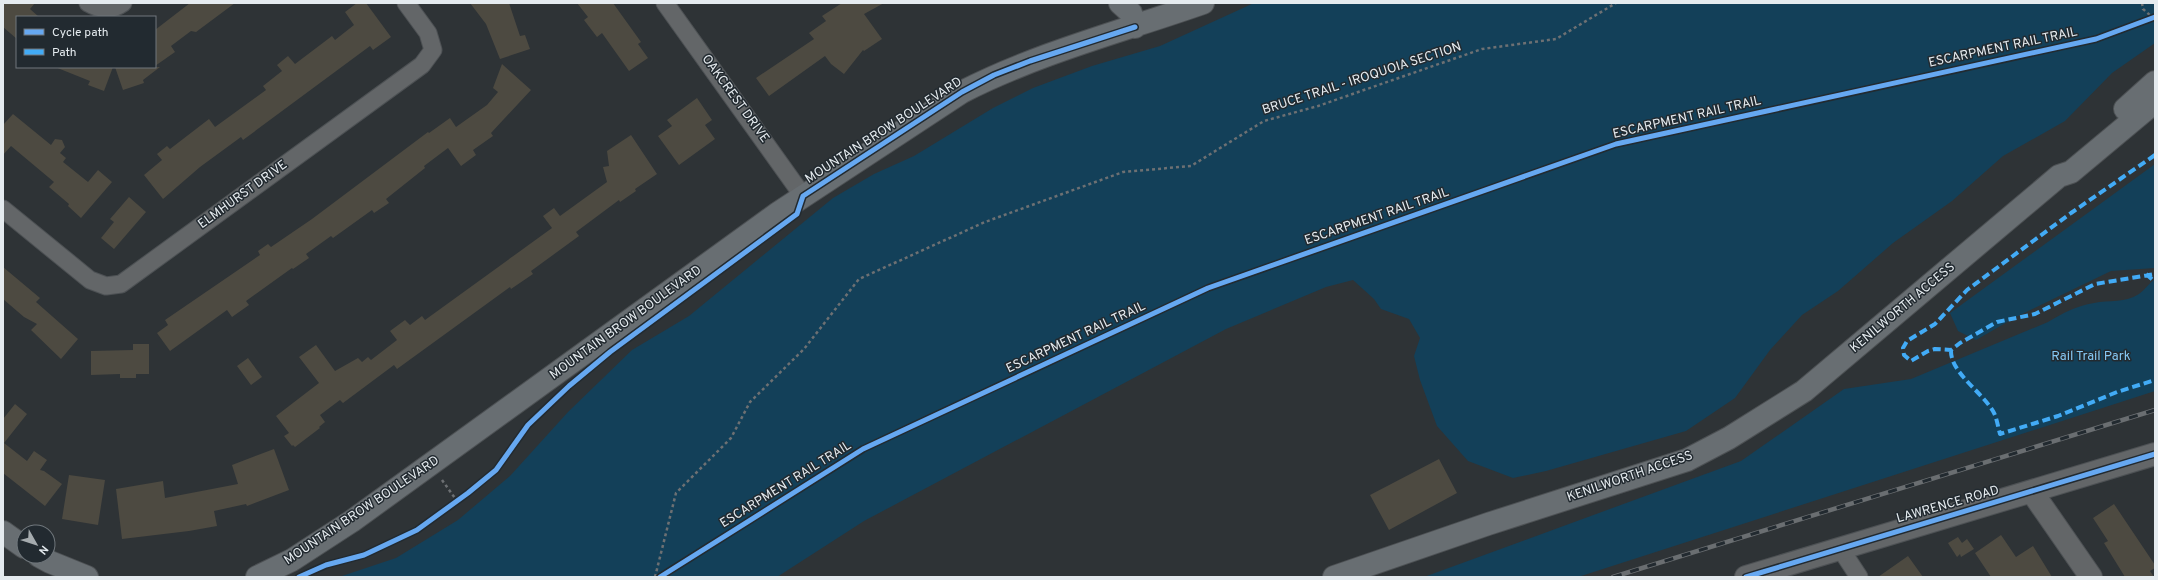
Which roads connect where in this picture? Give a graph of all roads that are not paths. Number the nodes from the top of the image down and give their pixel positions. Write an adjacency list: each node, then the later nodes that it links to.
1 (88, 3): 2 (street)
2 (123, 3)
3 (406, 3): 11 (street, ELMHURST DRIVE)
4 (665, 3): 10 (street, OAKCREST DRIVE)
5 (1197, 4): 6 (main road)
6 (1130, 12): 10 (main road, MOUNTAIN BROW BOULEVARD)
7 (2155, 82): 9 (main road, KENILWORTH ACCESS)
8 (2155, 102): 9 (main road, KENILWORTH ACCESS)
9 (2059, 176): 20 (main road, KENILWORTH ACCESS)
10 (803, 196): 19 (main road, MOUNTAIN BROW BOULEVARD)
11 (3, 209)
12 (2155, 454): 13 (street, LAWRENCE ROAD)
13 (2032, 492): 16 (street, LAWRENCE ROAD); 23 (street)
14 (3, 532): 15 (main road)
15 (16, 541)
16 (1840, 548): 21 (street, LAWRENCE ROAD); 22 (street)
17 (55, 564): 18 (main road)
18 (87, 577)
19 (257, 577)
20 (1334, 577)
21 (1746, 577)
22 (1859, 577)
23 (2091, 577)

